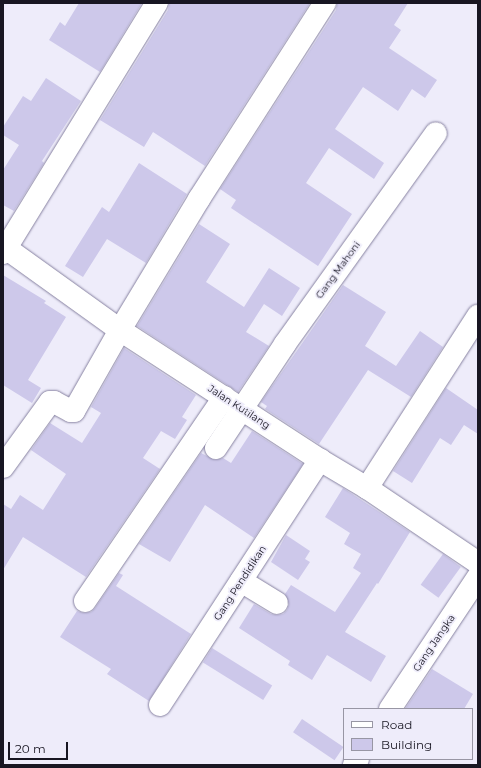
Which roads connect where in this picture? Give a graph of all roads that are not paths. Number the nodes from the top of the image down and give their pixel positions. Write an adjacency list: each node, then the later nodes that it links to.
1 (157, 3): 4 (street)
2 (325, 3): 6 (street)
3 (436, 133): 7 (street, Gang Mahoni)
4 (4, 249): 6 (street, Jalan Kutilang)
5 (478, 316): 11 (street)
6 (120, 330): 7 (street, Jalan Kutilang); 10 (street)
7 (232, 403): 8 (street); 9 (street, Jalan Kutilang); 15 (street)
8 (216, 448)
9 (320, 460): 11 (street, Jalan Kutilang); 14 (street, Gang Pendidikan)
10 (3, 467)
11 (367, 488): 12 (street, Jalan Kutilang)
12 (478, 563)
13 (478, 577): 18 (street, Gang Jangka)
14 (241, 581): 16 (street); 17 (street, Gang Pendidikan)
15 (84, 601)
16 (277, 603)
17 (160, 705)
18 (391, 708)

